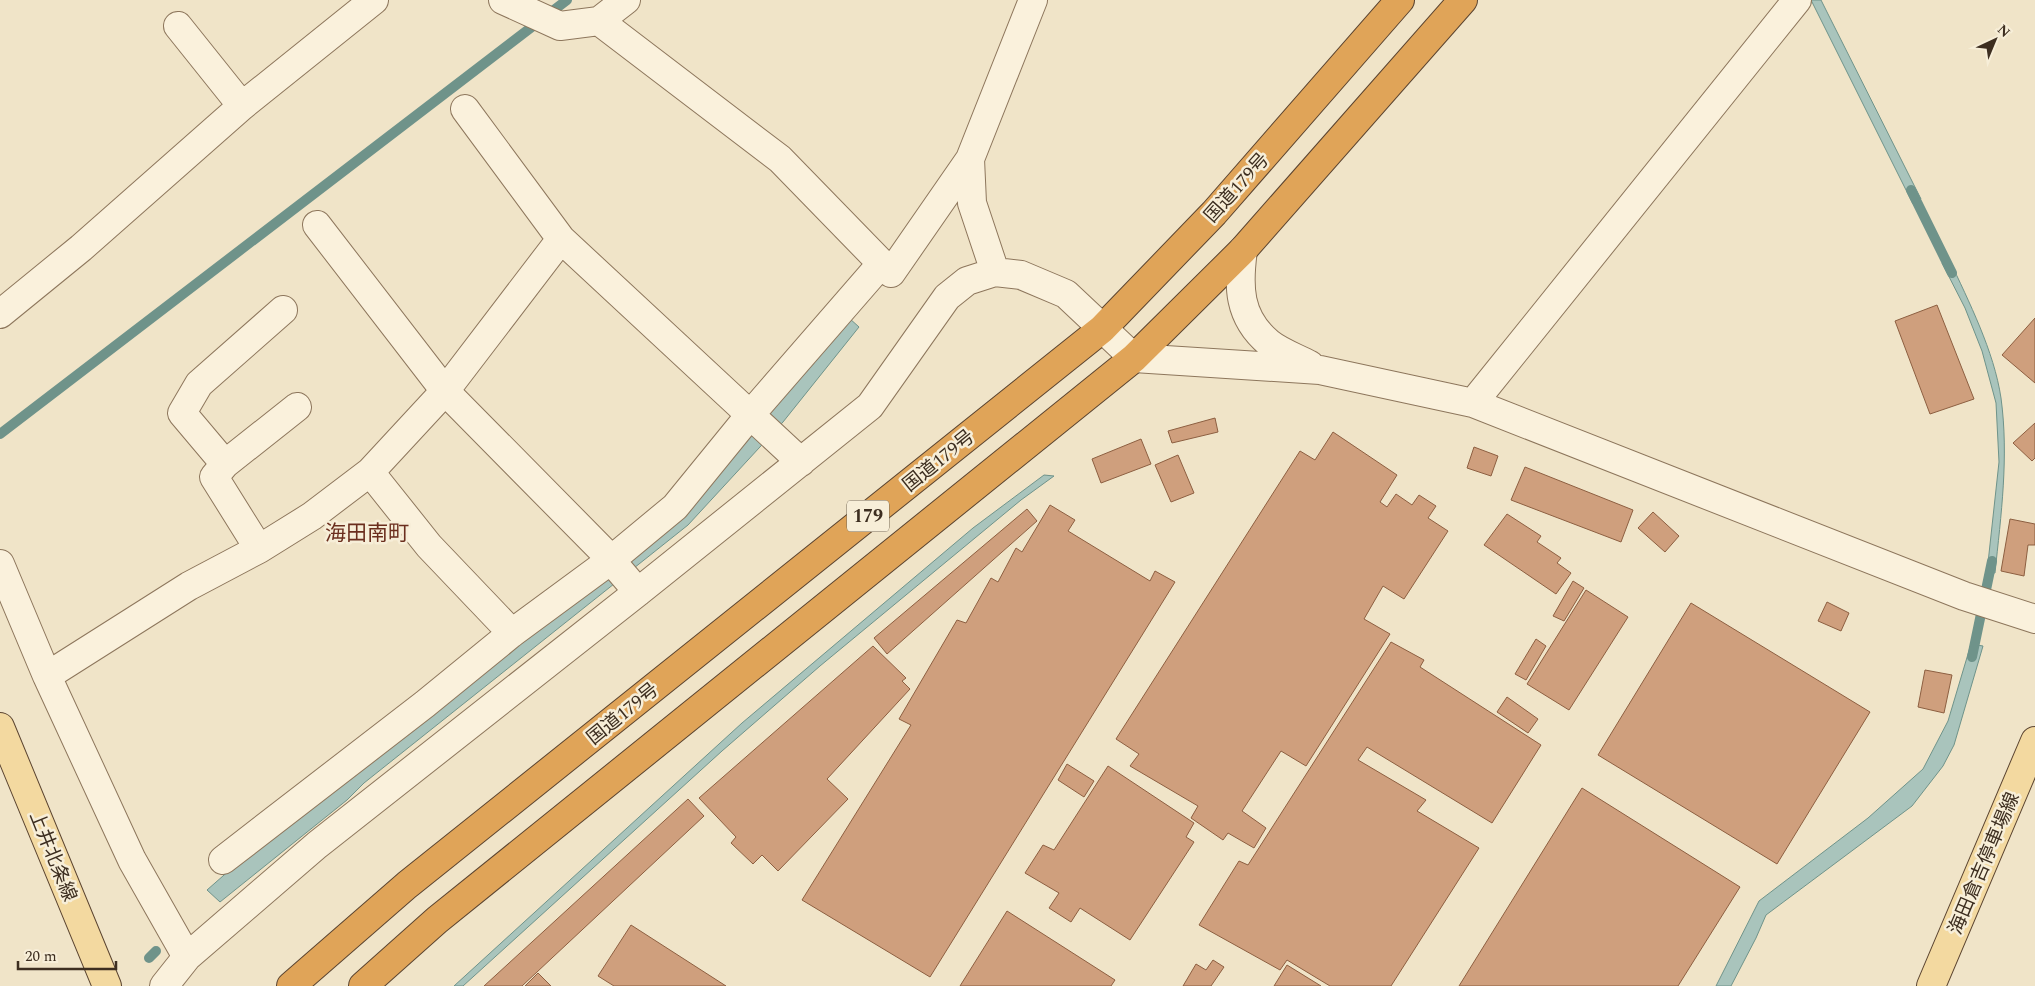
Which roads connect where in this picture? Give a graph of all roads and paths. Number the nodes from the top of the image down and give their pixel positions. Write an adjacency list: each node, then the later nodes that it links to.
1 (374, 0): 10 (street)
2 (503, 0): 8 (street)
3 (626, 0): 8 (street)
4 (1033, 0): 12 (street)
5 (1400, 0): 20 (highway, 国道179号 / 179)
6 (1463, 0): 15 (highway, 179)
7 (1797, 0): 24 (street)
8 (599, 20): 16 (street)
9 (178, 26): 10 (street)
10 (242, 106): 19 (street)
11 (465, 110): 14 (street)
12 (970, 159): 16 (street); 17 (street)
13 (317, 225): 23 (street)
14 (561, 239): 23 (street); 26 (street)
15 (1243, 250): 21 (highway, 179); 22 (street)
16 (882, 263): 26 (street)
17 (995, 272): 20 (street); 27 (street)
18 (283, 310): 28 (street)
19 (0, 314)
20 (1102, 329): 21 (street); 43 (highway, 国道179号 / 179)
21 (1134, 358): 22 (street); 44 (highway, 179)
22 (1320, 370): 24 (street)
23 (445, 391): 29 (street); 31 (street)
24 (1473, 403): 34 (street)
25 (297, 407): 28 (street)
26 (750, 415): 27 (street); 31 (street)
27 (801, 462): 33 (street)
28 (224, 464): 30 (street)
29 (370, 472): 30 (street); 35 (street)
30 (259, 549): 36 (street)
31 (611, 560): 33 (street); 35 (street)
32 (0, 564): 36 (street)
33 (638, 592): 40 (street)
34 (2024, 616)
35 (512, 633): 39 (street)
36 (47, 676): 40 (street)
37 (0, 727): 41 (main road, 上井北条線)
38 (2035, 741): 45 (main road, 海田倉吉停車場線)
39 (223, 860)
40 (187, 957): 42 (street)
41 (107, 986)
42 (164, 986)
43 (291, 986)
44 (363, 986)
45 (1931, 986)

